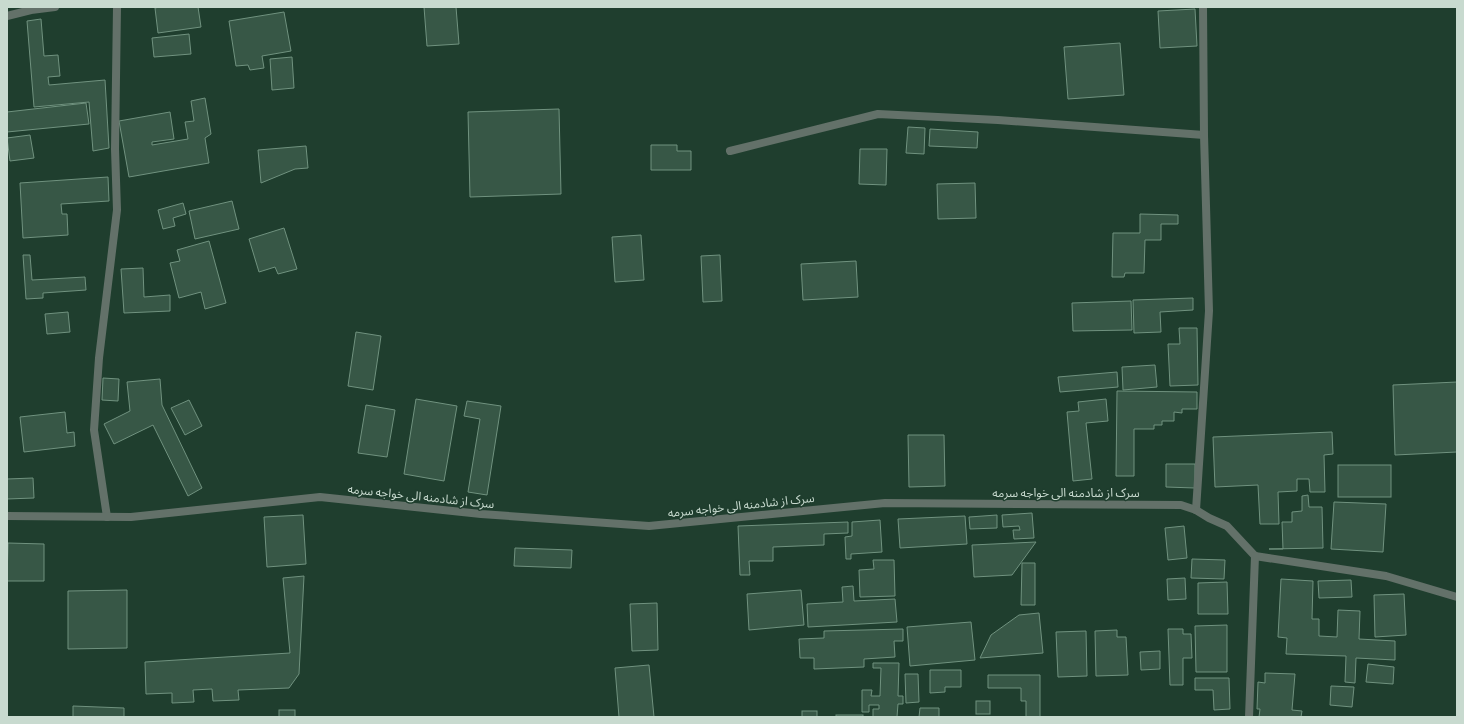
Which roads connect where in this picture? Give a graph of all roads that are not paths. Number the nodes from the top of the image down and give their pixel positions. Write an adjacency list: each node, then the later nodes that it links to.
1 (55, 7): 4 (street)
2 (117, 7): 9 (street)
3 (1203, 7): 5 (street)
4 (7, 16)
5 (1204, 135): 6 (street); 7 (street)
6 (730, 150)
7 (1196, 510): 9 (street, سرک از شادمنه الی خواجه سرمه); 10 (street, سرک از شادمنه الی خواجه سرمه)
8 (7, 516): 9 (street, سرک از شادمنه الی خواجه سرمه)
9 (107, 517)
10 (1255, 556): 11 (street); 12 (street)
11 (1457, 597)
12 (1249, 717)

